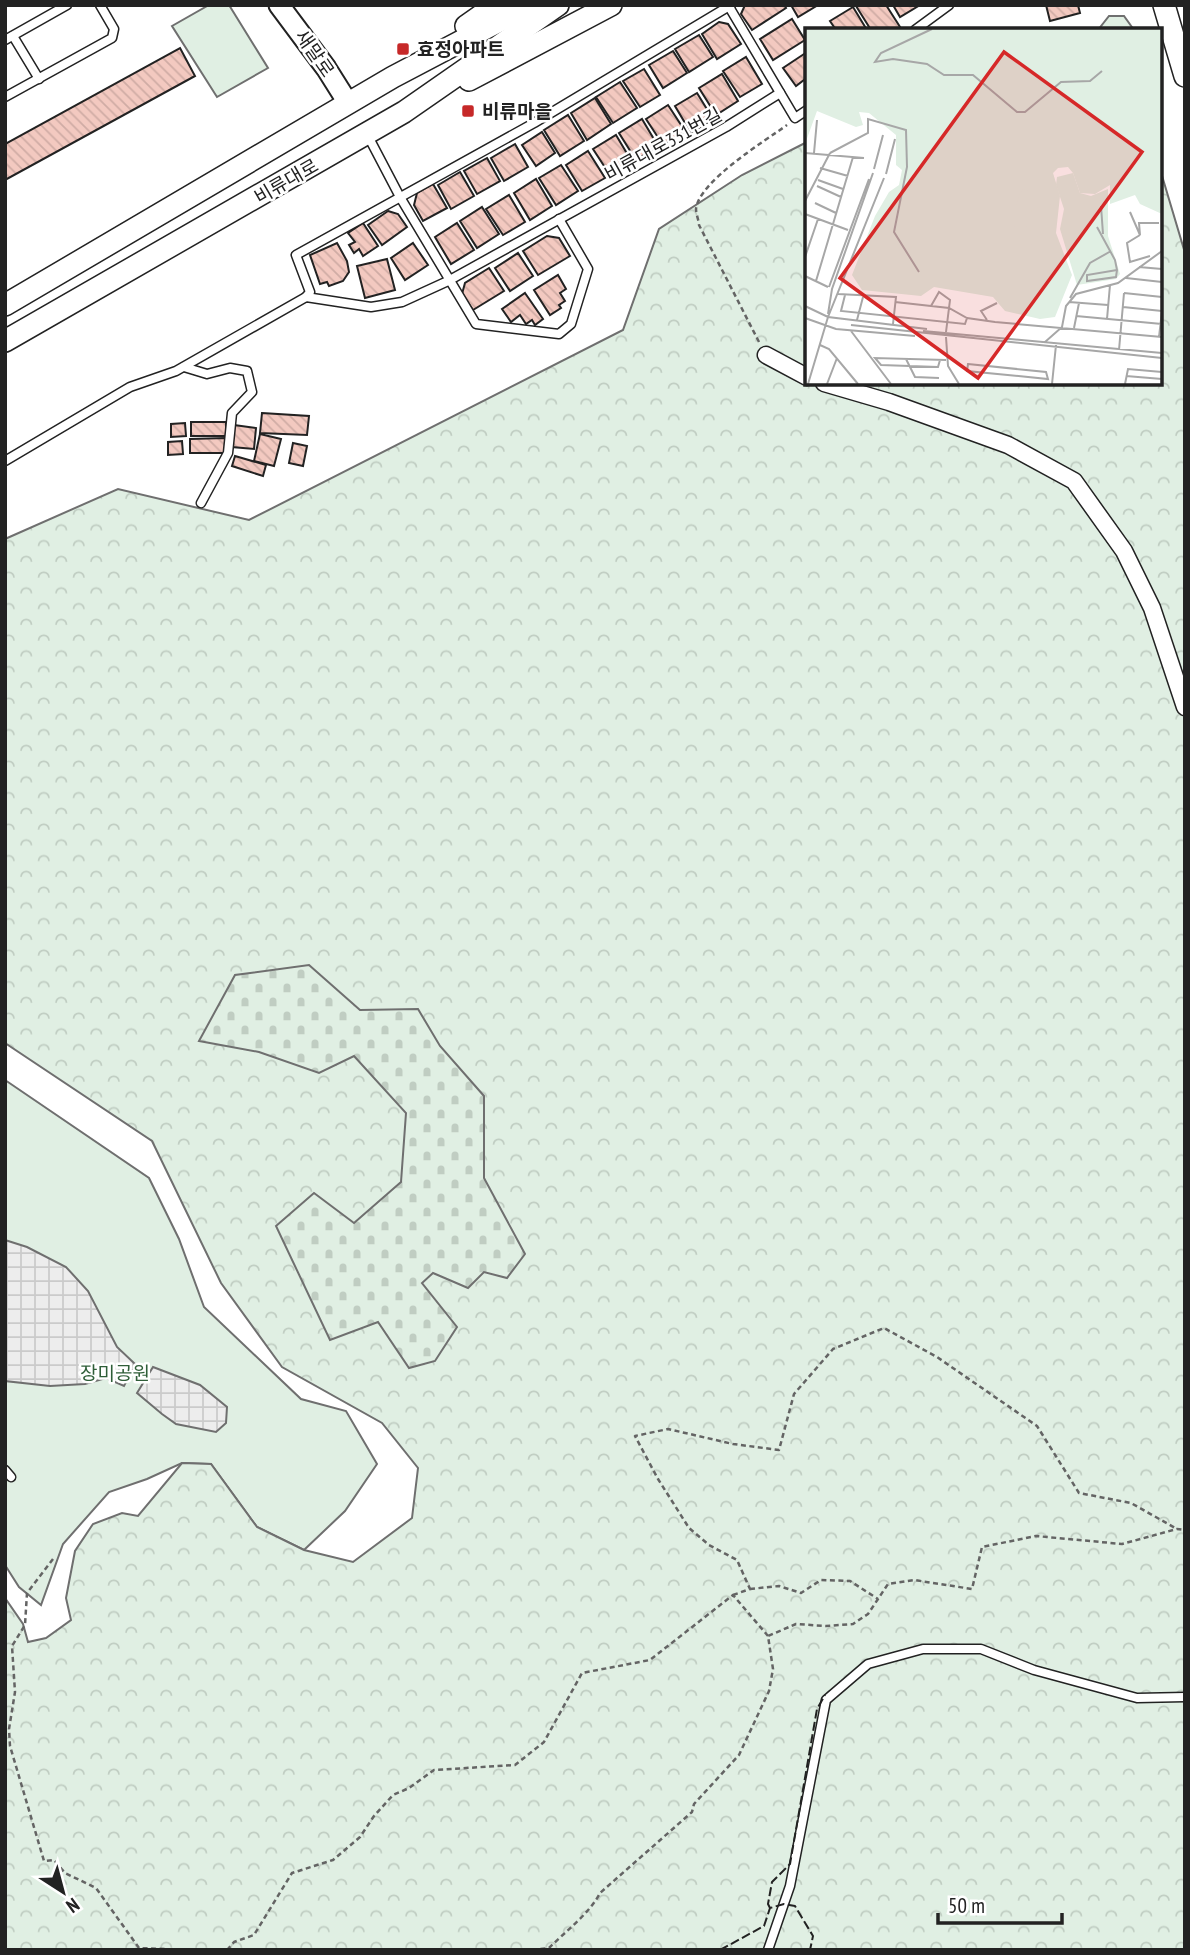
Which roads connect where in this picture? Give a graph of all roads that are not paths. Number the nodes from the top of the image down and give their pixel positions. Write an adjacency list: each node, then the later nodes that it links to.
1 (67, 5): 12 (lane)
2 (100, 5): 15 (lane)
3 (279, 5): 18 (street, 새말로)
4 (496, 5): 14 (main road)
5 (530, 5): 14 (main road, 비류대로)
6 (558, 5): 20 (main road, 비류대로)
7 (611, 5): 20 (main road)
8 (948, 5): 11 (lane)
9 (1164, 5): 13 (main road)
10 (729, 6): 16 (lane); 22 (lane)
11 (918, 28)
12 (9, 38): 15 (lane)
13 (1185, 76)
14 (393, 77): 18 (main road, 비류대로)
15 (39, 79): 17 (lane)
16 (780, 93): 19 (lane); 23 (lane, 비류대로331번길)
17 (5, 97)
18 (348, 103): 26 (main road, 비류대로)
19 (805, 111)
20 (404, 112): 21 (main road, 비류대로)
21 (367, 133): 22 (lane); 27 (main road, 비류대로)
22 (400, 198): 24 (lane); 25 (lane)
23 (559, 219): 24 (lane, 비류대로331번길); 24 (lane)
24 (448, 281): 25 (lane, 비류대로331번길)
25 (306, 297): 29 (lane)
26 (5, 305)
27 (5, 341)
28 (766, 355): 30 (street)
29 (184, 367): 32 (lane); 33 (lane)
30 (805, 376)
31 (831, 385): 34 (street)
32 (5, 461)
33 (201, 503)
34 (1185, 707)
35 (1185, 1697): 36 (lane)
36 (768, 1950)

